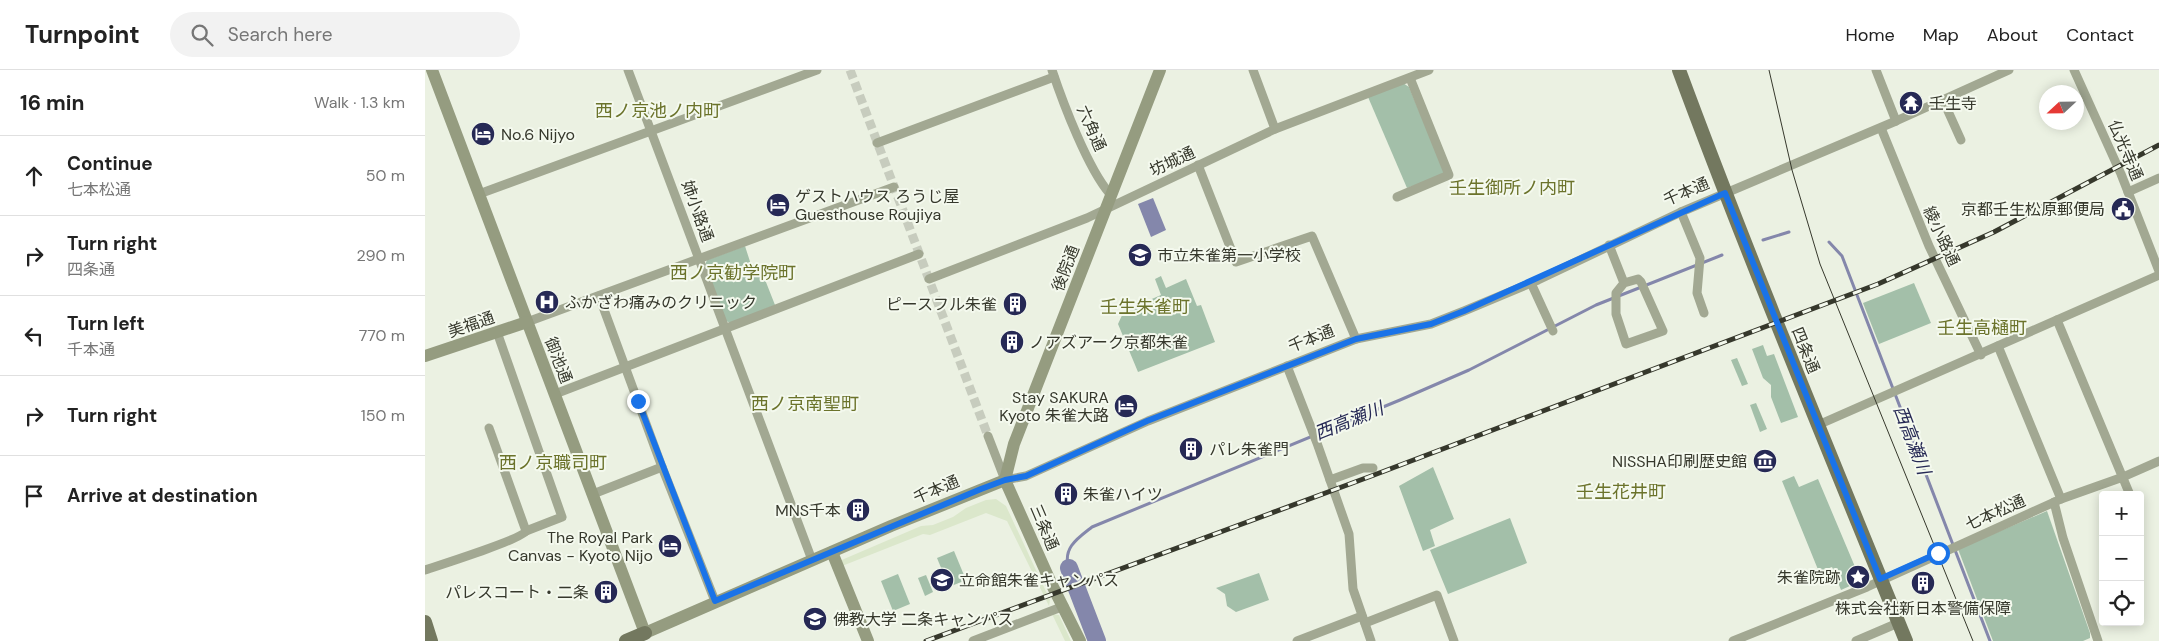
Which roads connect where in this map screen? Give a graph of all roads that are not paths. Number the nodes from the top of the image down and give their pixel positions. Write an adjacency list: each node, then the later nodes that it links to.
1 (432, 70): 25 (street, 御池通)
2 (628, 70): 17 (street, 姉小路通)
3 (817, 70): 17 (street)
4 (1159, 70): 26 (street, 後院通)
5 (1253, 70): 15 (street)
6 (1429, 70): 12 (street, 坊城通)
7 (1679, 70): 24 (main road, 四条通)
8 (1876, 70): 14 (street)
9 (2009, 70): 13 (street, 千本通)
10 (2074, 70): 23 (street, 仏光寺通)
11 (1053, 74): 19 (street); 26 (street, 六角通)
12 (1410, 78): 15 (street, 坊城通); 27 (street)
13 (1943, 100): 14 (street, 千本通); 18 (street)
14 (1897, 121): 16 (street, 千本通)
15 (1275, 128): 20 (street, 坊城通)
16 (1881, 128): 24 (street, 千本通); 46 (street, 綾小路通)
17 (651, 131): 25 (street); 32 (street, 姉小路通)
18 (1961, 140)
19 (877, 143)
20 (1198, 165): 28 (street, 坊城通); 44 (street)
21 (2159, 178): 23 (street)
22 (894, 187): 32 (street)
23 (2128, 192): 33 (street, 仏光寺通)
24 (1725, 193): 29 (street, 千本通); 51 (main road, 四条通)
25 (479, 194): 40 (street, 御池通)
26 (1110, 194): 28 (street, 後院通)
27 (1397, 197)
28 (1104, 210): 34 (street, 坊城通); 58 (street, 後院通)
29 (1681, 212): 30 (street, 千本通); 38 (street)
30 (1609, 245): 35 (street, 千本通); 36 (street)
31 (919, 254): 41 (street)
32 (698, 259): 37 (street); 41 (street, 姉小路通)
33 (2159, 273): 39 (street)
34 (929, 279)
35 (1531, 283): 42 (street); 44 (street, 千本通)
36 (1624, 283): 36 (street)
37 (599, 296): 40 (street); 49 (street)
38 (1704, 313)
39 (2057, 320): 45 (street); 57 (street)
40 (527, 322): 43 (street, 美福通); 50 (street, 御池通)
41 (725, 328): 49 (street); 65 (street, 姉小路通)
42 (1553, 330)
43 (497, 332): 47 (street, 美福通); 63 (street)
44 (1356, 339): 48 (street, 千本通)
45 (1998, 346): 46 (street); 62 (street)
46 (1981, 355): 51 (street)
47 (425, 356)
48 (1287, 366): 58 (street, 千本通); 59 (street)
49 (625, 367): 50 (street); 55 (street)
50 (555, 394): 61 (street, 御池通)
51 (1818, 424): 67 (main road, 四条通)
52 (489, 428): 63 (street)
53 (988, 436): 58 (street)
54 (2159, 461): 57 (street, 七本松通)
55 (662, 466): 61 (street); 68 (street)
56 (1373, 468): 59 (street)
57 (2123, 477): 60 (street); 62 (street, 七本松通)
58 (1005, 480): 64 (street, 千本通); 69 (street, 三条通)
59 (1330, 480): 70 (street)
60 (2128, 491)
61 (593, 494): 73 (street, 御池通)
62 (2057, 501): 67 (street, 七本松通); 85 (street)
63 (526, 531): 66 (street)
64 (831, 552): 65 (street, 千本通); 76 (street)
65 (812, 560): 68 (street, 千本通)
66 (425, 570)
67 (1880, 579): 72 (main road, 四条通); 82 (street, 七本松通)
68 (715, 601): 73 (street, 千本通)
69 (1064, 606): 77 (street); 78 (street, 三条通)
70 (1363, 619): 79 (street); 80 (street); 81 (street)
71 (425, 622): 74 (main road)
72 (1898, 623): 83 (street); 84 (main road, 四条通)
73 (645, 633): 75 (main road, 千本通)
74 (431, 641)
75 (626, 641)
76 (868, 641)
77 (973, 641)
78 (1080, 641)
79 (1297, 641)
80 (1371, 641)
81 (1454, 641)
82 (1733, 641)
83 (1856, 641)
84 (1905, 641)
85 (2098, 641)

